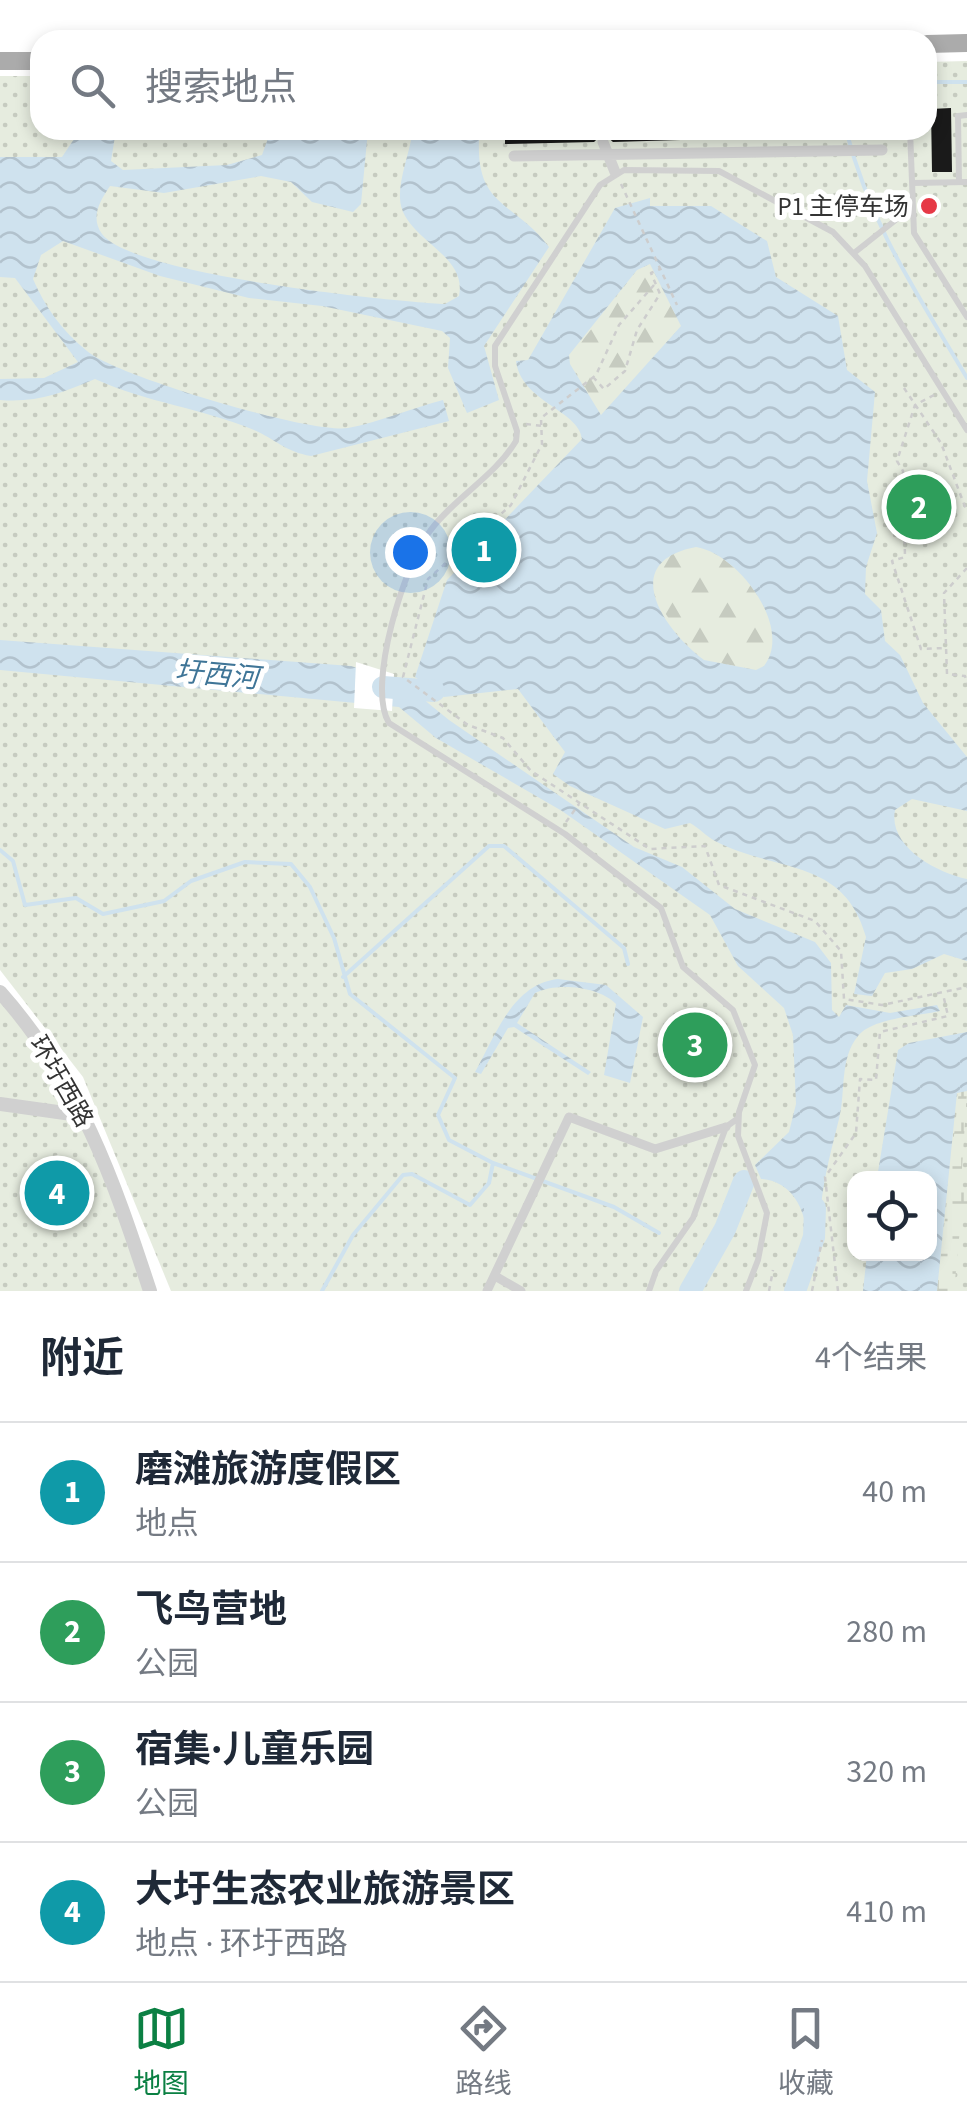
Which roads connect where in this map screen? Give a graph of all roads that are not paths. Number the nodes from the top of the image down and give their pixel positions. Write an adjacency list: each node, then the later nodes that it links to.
1 (967, 43): 2 (main road)
2 (937, 44)
3 (937, 54): 4 (main road)
4 (967, 54)
5 (0, 64): 6 (main road)
6 (30, 64)
7 (967, 115): 13 (lane)
8 (910, 140): 14 (lane)
9 (606, 148): 10 (street); 11 (street); 12 (street)
10 (882, 150)
11 (514, 156)
12 (615, 172): 16 (lane); 22 (lane)
13 (963, 182): 14 (lane)
14 (912, 183): 15 (lane)
15 (913, 206): 16 (lane); 17 (lane)
16 (854, 253): 18 (lane)
17 (967, 317)
18 (967, 430)
19 (0, 992): 21 (street, 环圩西路)
20 (0, 1104): 21 (street)
21 (86, 1116): 25 (street, 环圩西路)
22 (738, 1118): 23 (lane); 29 (lane)
23 (726, 1127): 24 (street); 28 (lane)
24 (495, 1276): 26 (street); 27 (street)
25 (150, 1291)
26 (486, 1291)
27 (521, 1291)
28 (650, 1291)
29 (746, 1291)

